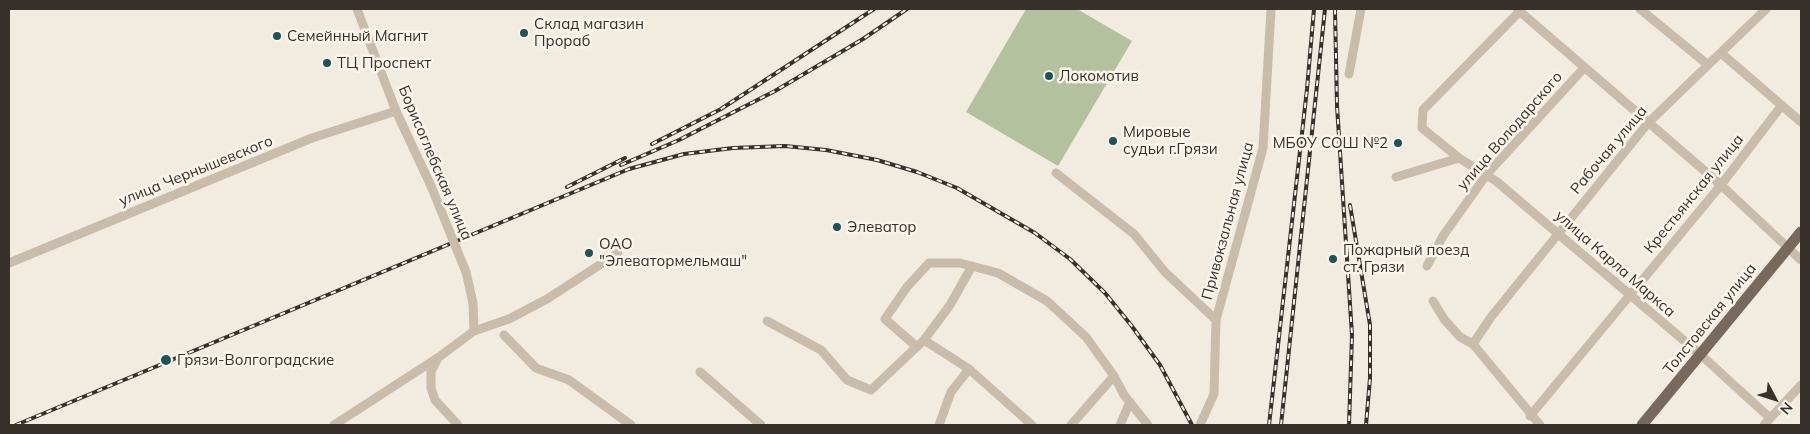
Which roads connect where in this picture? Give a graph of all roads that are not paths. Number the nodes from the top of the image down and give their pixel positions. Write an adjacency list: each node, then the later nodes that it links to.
1 (357, 9): 12 (street, Борисоглебская улица)
2 (1271, 9): 30 (street, Привокзальная улица)
3 (1361, 9): 10 (street)
4 (1640, 9): 8 (street)
5 (1766, 9): 7 (street, Рабочая улица)
6 (1518, 10): 9 (street); 15 (street, улица Карла Маркса)
7 (1721, 54): 8 (street, Рабочая улица); 11 (street)
8 (1707, 64): 14 (street, Рабочая улица)
9 (1584, 68): 14 (street); 17 (street, улица Володарского)
10 (1349, 74)
11 (1782, 105): 13 (street); 19 (street, Крестьянская улица)
12 (396, 111): 25 (street, улица Чернышевского); 32 (street, Борисоглебская улица, bridge)
13 (1801, 122)
14 (1648, 123): 19 (street); 21 (street, Рабочая улица)
15 (1459, 158): 17 (street, улица Карла Маркса); 18 (street)
16 (1056, 173): 30 (street, Привокзальная улица)
17 (1487, 174): 21 (street, улица Карла Маркса); 27 (street, улица Володарского)
18 (1396, 177)
19 (1721, 185): 22 (street); 28 (street, Крестьянская улица)
20 (1801, 232): 22 (main road, Толстовская улица)
21 (1559, 233): 28 (street, улица Карла Маркса); 35 (street, Рабочая улица)
22 (1789, 247): 24 (street); 37 (main road, Толстовская улица)
23 (618, 253): 32 (street)
24 (1801, 260)
25 (9, 262)
26 (972, 266): 34 (street); 36 (street); 41 (street)
27 (1427, 266)
28 (1630, 294): 37 (street, улица Карла Маркса); 46 (street, Крестьянская улица)
29 (1433, 301): 35 (street)
30 (1216, 320): 57 (street, Привокзальная улица)
31 (767, 322): 36 (street)
32 (474, 331): 38 (street)
33 (504, 335): 50 (street)
34 (924, 340): 36 (street); 39 (street)
35 (1472, 344): 46 (street)
36 (916, 347)
37 (1700, 355): 47 (street, улица Карла Маркса); 59 (main road, Толстовская улица)
38 (439, 357): 42 (street); 44 (street)
39 (969, 369): 52 (street); 53 (street)
40 (700, 372): 51 (street)
41 (1114, 376): 45 (street); 54 (street)
42 (406, 378): 44 (street); 48 (street)
43 (1801, 385): 47 (street)
44 (431, 388): 49 (street)
45 (1130, 402): 55 (street); 56 (street)
46 (1530, 416): 58 (street)
47 (1770, 418): 60 (street)
48 (334, 425)
49 (458, 425)
50 (631, 425)
51 (761, 425)
52 (939, 425)
53 (1032, 425)
54 (1071, 425)
55 (1120, 425)
56 (1148, 425)
57 (1200, 425)
58 (1540, 425)
59 (1642, 425)
60 (1764, 425)

